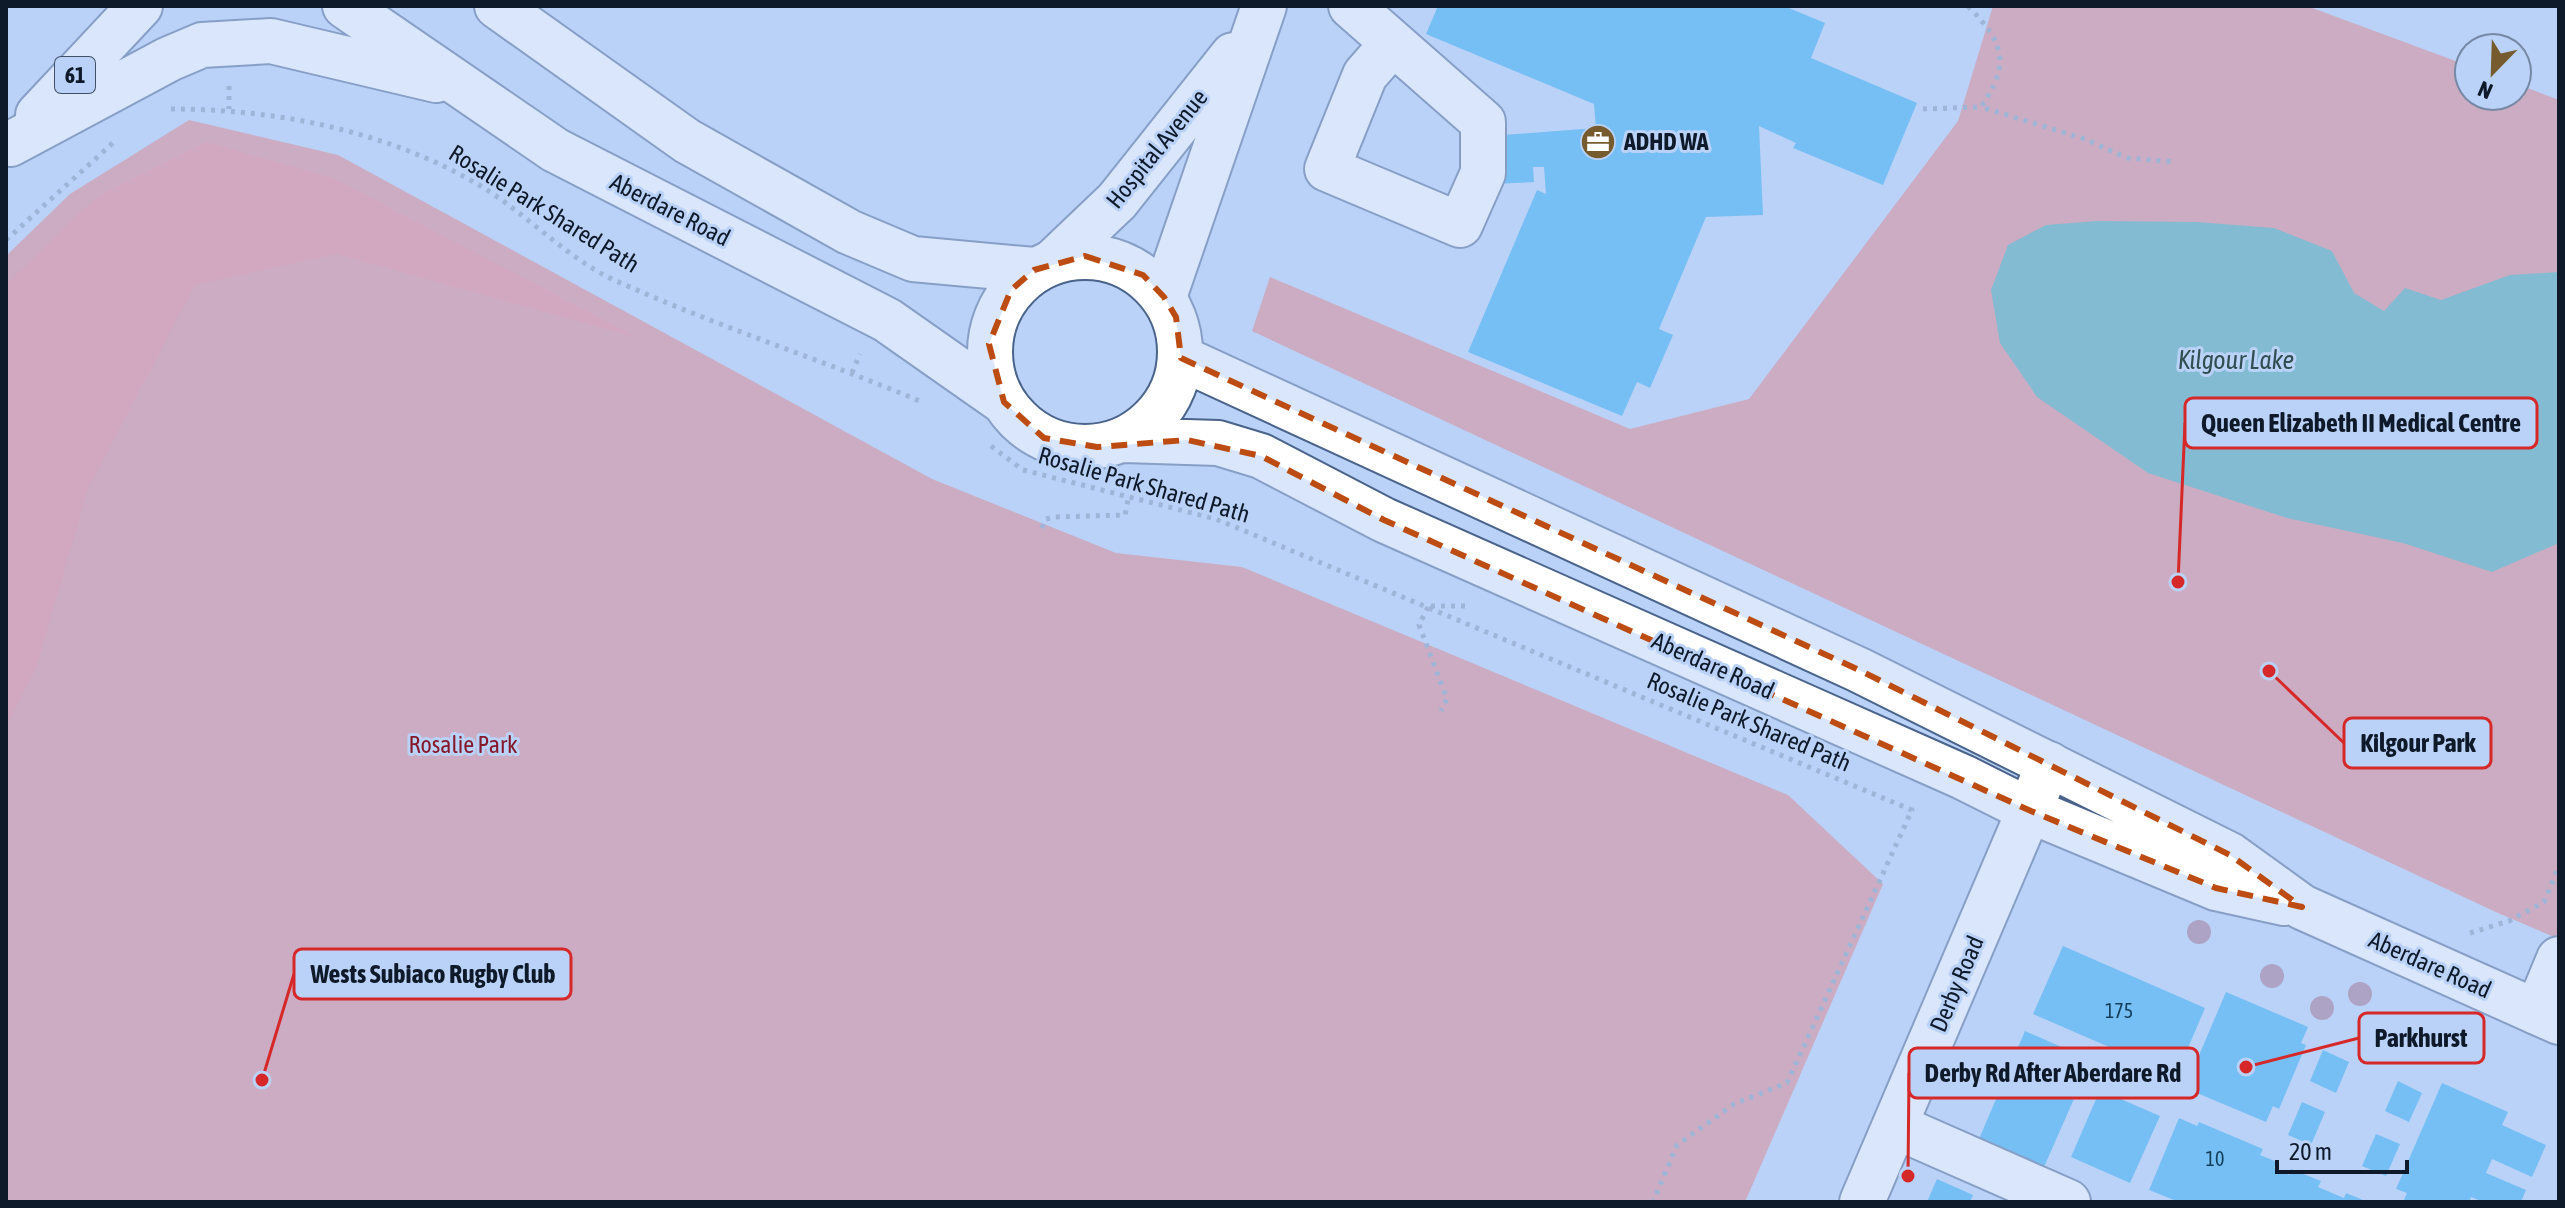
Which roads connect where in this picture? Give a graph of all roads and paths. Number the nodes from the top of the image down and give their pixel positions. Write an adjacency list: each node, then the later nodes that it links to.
1 (140, 6): 11 (main road, 61)
2 (345, 6): 6 (main road, Aberdare Road)
3 (497, 6): 14 (main road)
4 (1968, 6): 7 (path)
5 (1258, 18): 14 (main road, Hospital Avenue); 15 (main road, Hospital Avenue)
6 (454, 83): 11 (main road); 17 (main road, Aberdare Road)
7 (1981, 107): 8 (path); 12 (path)
8 (1923, 109)
9 (156, 114): 18 (path, Rosalie Park Shared Path)
10 (125, 133): 13 (path)
11 (8, 146)
12 (2176, 162)
13 (6, 240)
14 (1044, 265): 15 (main road); 17 (main road)
15 (1164, 297): 16 (main road)
16 (1181, 358): 19 (main road); 25 (main road, Aberdare Road)
17 (1004, 402): 19 (main road)
18 (932, 406)
19 (1124, 440): 26 (main road, Aberdare Road)
20 (989, 445): 21 (path, Rosalie Park Shared Path)
21 (1129, 495): 22 (path); 23 (path, Rosalie Park Shared Path)
22 (1042, 528)
23 (1428, 607): 24 (path); 33 (path, Rosalie Park Shared Path)
24 (1441, 711)
25 (2049, 764): 26 (main road, Derby Road); 28 (main road, Aberdare Road)
26 (2031, 811): 28 (main road, Aberdare Road); 32 (main road, Derby Road)
27 (2559, 866): 29 (path)
28 (2302, 907): 31 (main road, Aberdare Road)
29 (2469, 933)
30 (2559, 959): 31 (main road)
31 (2548, 1017)
32 (1895, 1126): 34 (main road, Derby Road); 35 (main road)
33 (1653, 1202)
34 (1862, 1202)
35 (2068, 1202)

